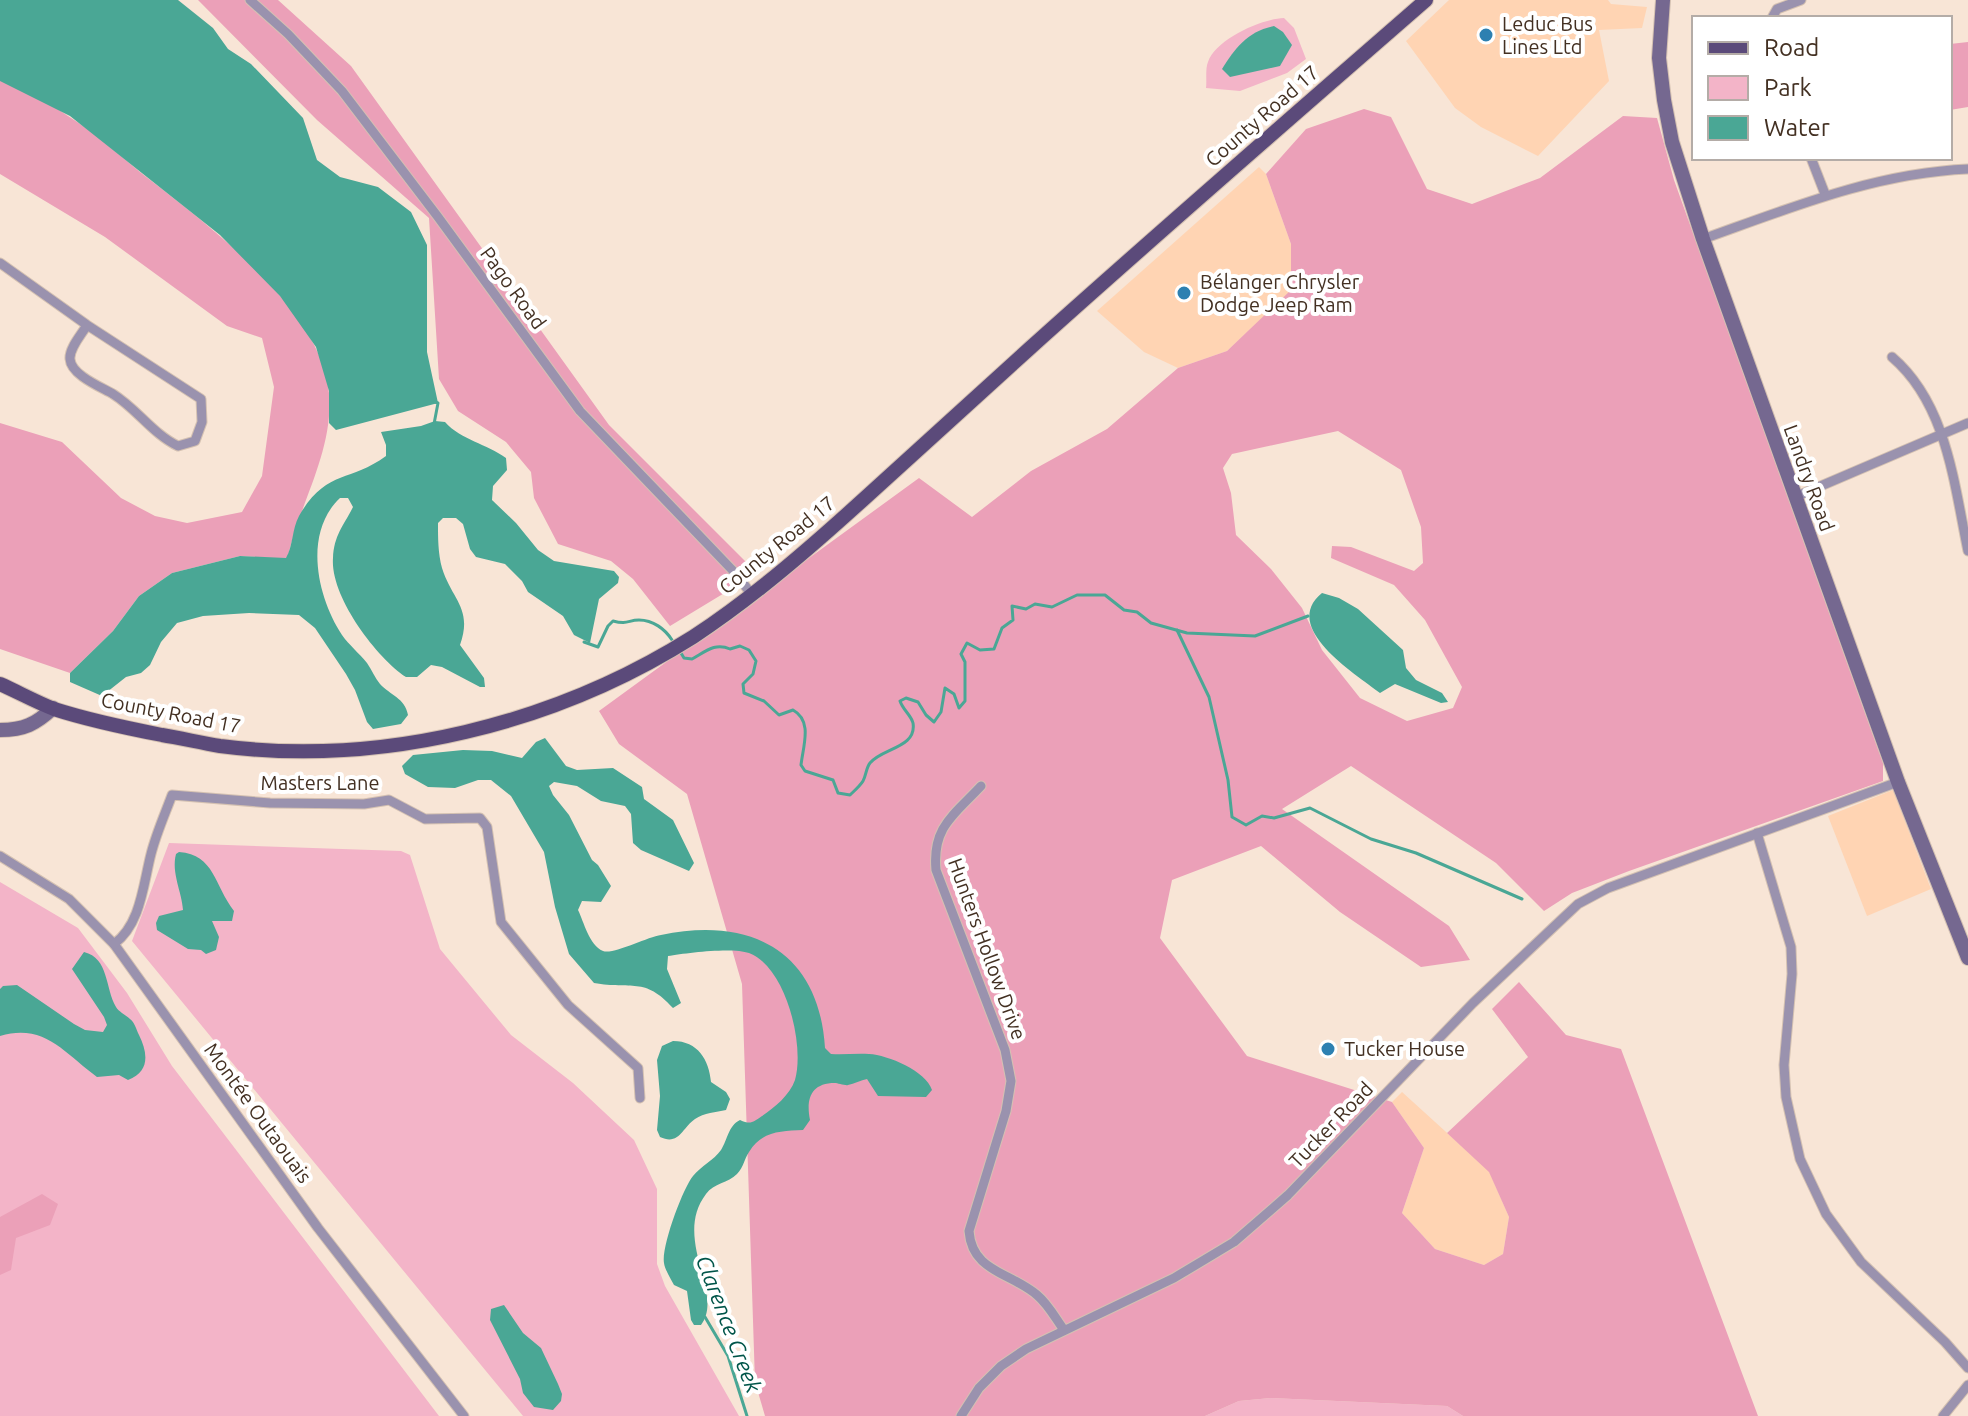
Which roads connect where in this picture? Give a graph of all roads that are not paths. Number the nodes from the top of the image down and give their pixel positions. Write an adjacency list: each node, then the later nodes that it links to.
1 (250, 0): 17 (street, Pago Road)
2 (1426, 0): 17 (main road, County Road 17)
3 (1663, 0): 9 (main road, Landry Road)
4 (1801, 0): 5 (street)
5 (1773, 16)
6 (1812, 160): 8 (street)
7 (1968, 169): 8 (street)
8 (1825, 194): 9 (street)
9 (1703, 239): 15 (main road, Landry Road)
10 (1, 266): 11 (street)
11 (87, 325): 11 (street)
12 (1892, 357): 14 (street)
13 (1968, 423): 14 (street)
14 (1942, 433): 15 (street); 16 (street)
15 (1795, 497): 21 (main road, Landry Road)
16 (1968, 551)
17 (751, 594): 19 (main road, County Road 17)
18 (0, 684): 19 (main road, County Road 17)
19 (53, 708): 20 (main road)
20 (0, 730)
21 (1898, 782): 23 (street, Tucker Road); 26 (main road, Landry Road)
22 (981, 786): 28 (street, Hunters Hollow Drive)
23 (1757, 833): 28 (street, Tucker Road); 29 (street)
24 (0, 856): 25 (street, Montée Outaouais)
25 (114, 944): 27 (street, Masters Lane); 31 (street, Montée Outaouais)
26 (1968, 958)
27 (640, 1098)
28 (1064, 1330): 32 (street, Tucker Road)
29 (1968, 1368)
30 (1968, 1385): 33 (street)
31 (464, 1416)
32 (961, 1416)
33 (1943, 1416)

